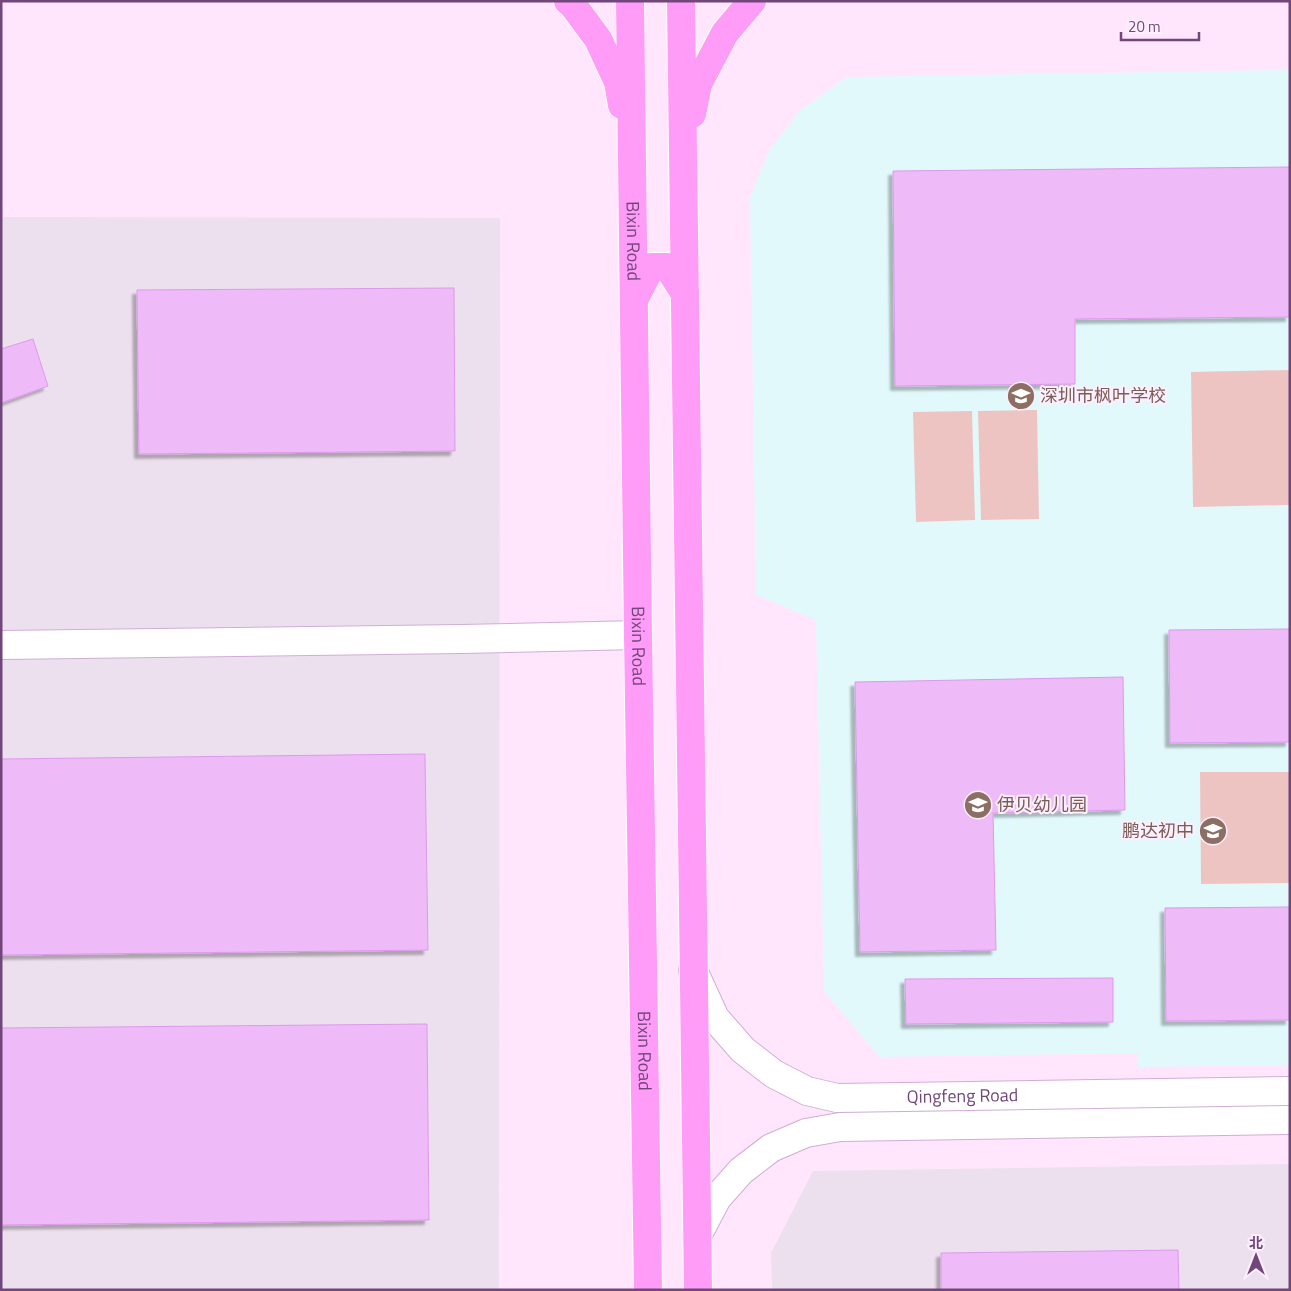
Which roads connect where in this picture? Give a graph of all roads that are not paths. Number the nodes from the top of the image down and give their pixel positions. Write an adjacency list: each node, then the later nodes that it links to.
1 (568, 1): 5 (main road)
2 (630, 1): 5 (main road, Bixin Road)
3 (682, 1): 6 (main road)
4 (752, 1): 6 (main road)
5 (632, 148): 8 (main road, Bixin Road)
6 (683, 150): 7 (main road)
7 (685, 294): 8 (main road); 11 (main road)
8 (634, 301): 9 (main road, Bixin Road)
9 (638, 635): 10 (street); 15 (main road, Bixin Road)
10 (1, 645)
11 (693, 970): 12 (street, Qingfeng Road); 14 (main road)
12 (1290, 1091)
13 (1290, 1120): 14 (street, Qingfeng Road)
14 (697, 1236): 16 (main road)
15 (648, 1290)
16 (698, 1290)

